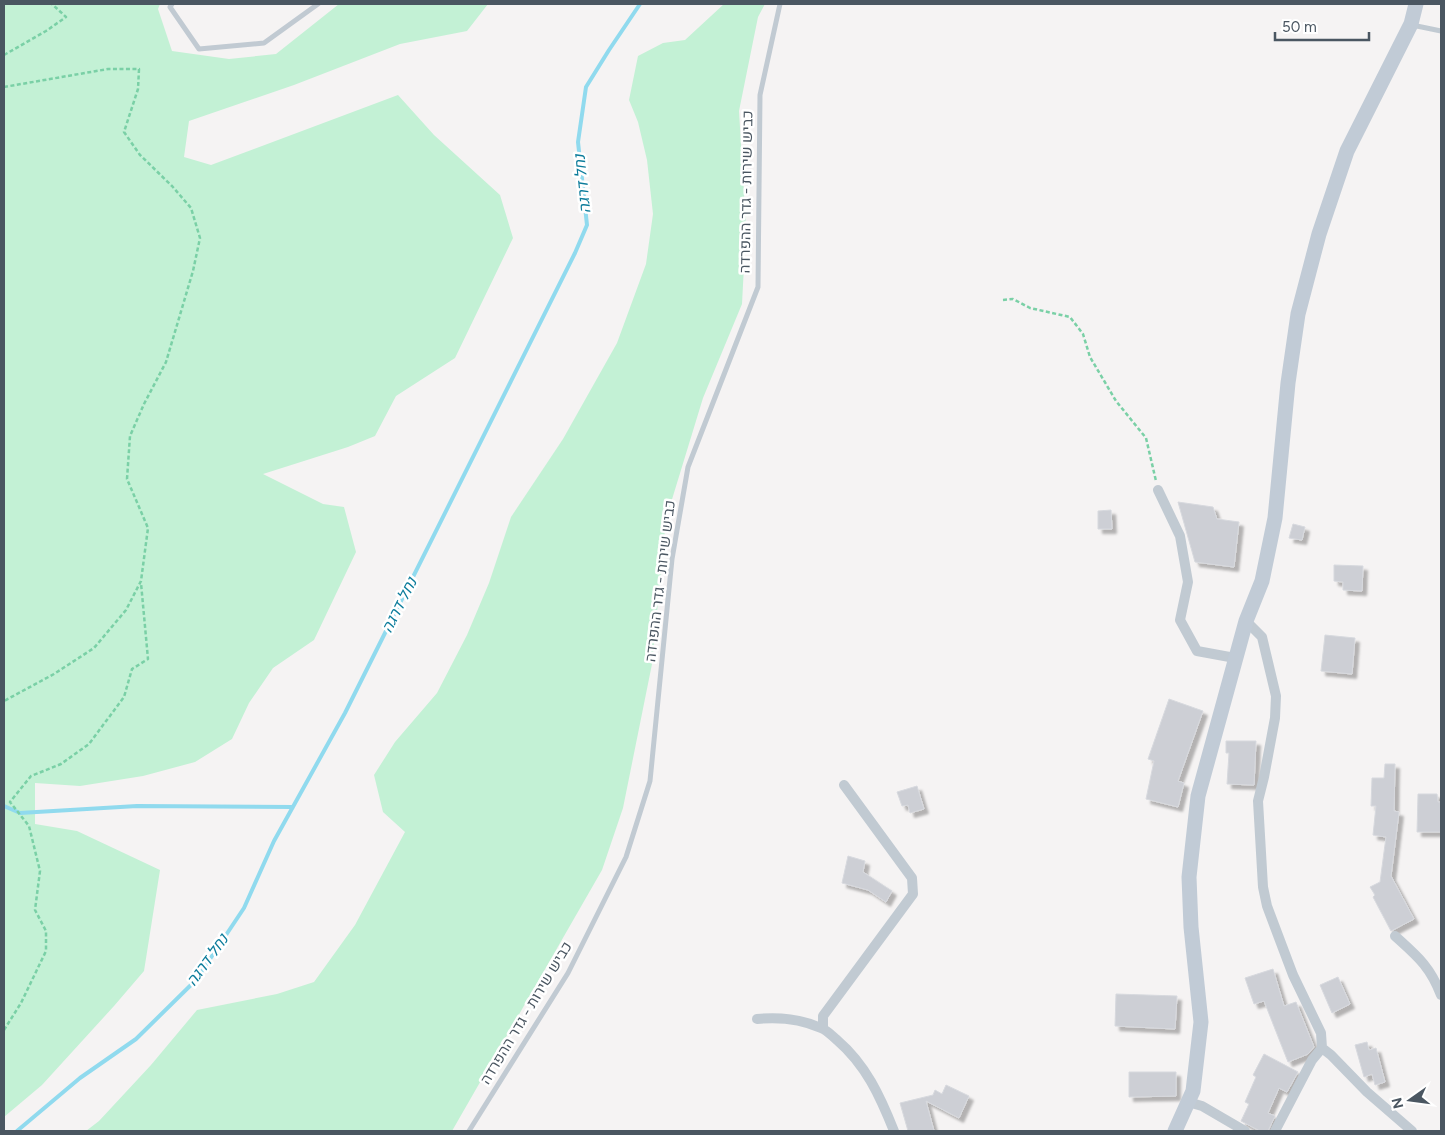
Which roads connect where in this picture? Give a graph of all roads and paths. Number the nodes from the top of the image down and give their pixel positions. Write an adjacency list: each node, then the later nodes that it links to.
1 (52, 4): 8 (path)
2 (172, 4): 3 (lane)
3 (318, 4)
4 (780, 4): 24 (lane, כביש שירות - גדר ההפרדה)
5 (1416, 4): 6 (street)
6 (1411, 24): 7 (lane); 13 (street)
7 (1441, 31)
8 (4, 55)
9 (4, 87): 12 (path)
10 (1003, 300): 11 (path)
11 (1158, 490): 14 (street)
12 (141, 581): 15 (path); 21 (path)
13 (1246, 621): 14 (street); 22 (street)
14 (1235, 658): 23 (street)
15 (4, 701)
16 (844, 785): 20 (street)
17 (1395, 936): 18 (street)
18 (1441, 995)
19 (756, 1018): 20 (street)
20 (823, 1028): 25 (street)
21 (4, 1030)
22 (1322, 1048): 28 (street); 29 (street)
23 (1188, 1102): 26 (street); 27 (street)
24 (469, 1131)
25 (894, 1131)
26 (1175, 1131)
27 (1245, 1131)
28 (1275, 1131)
29 (1412, 1131)

